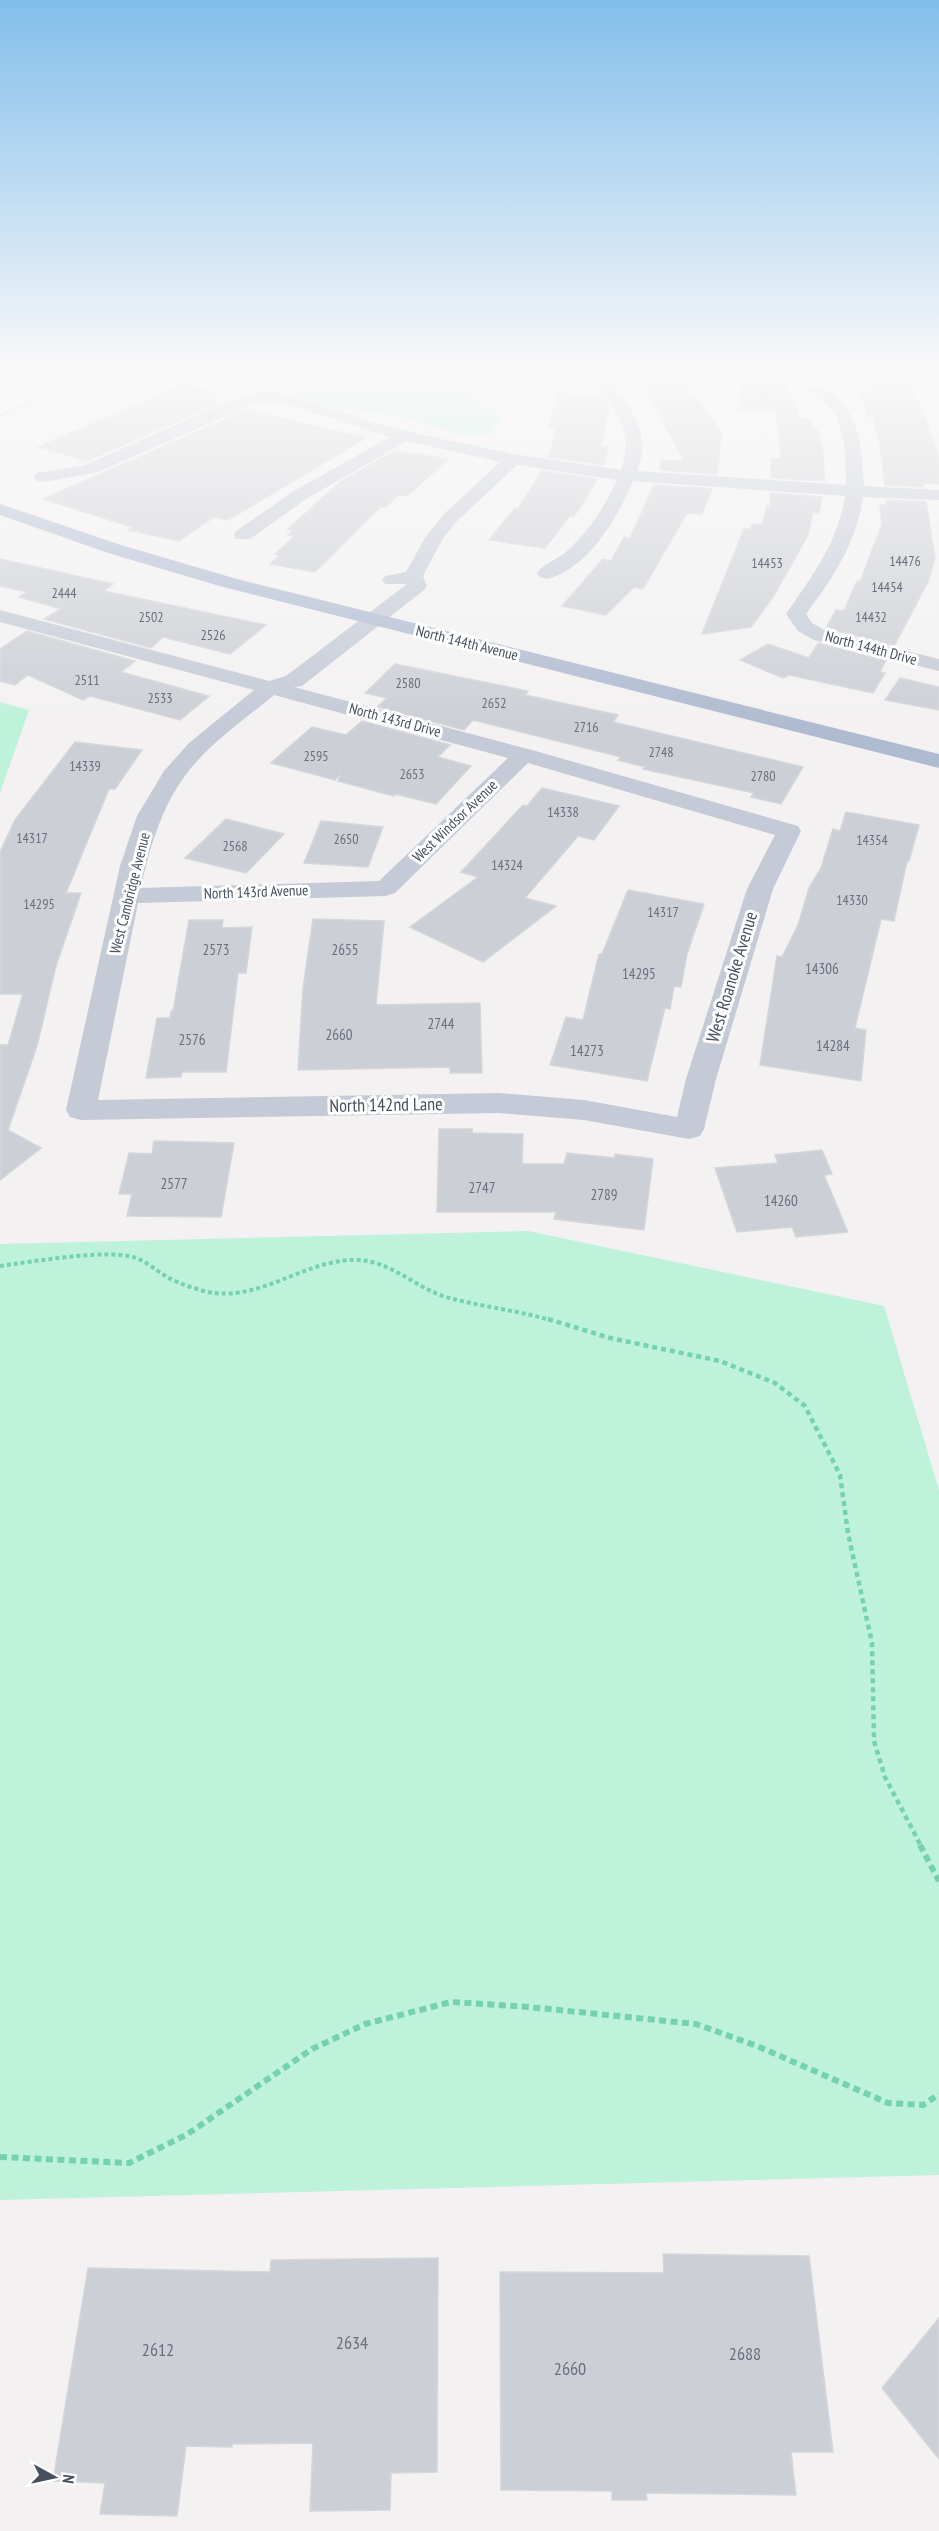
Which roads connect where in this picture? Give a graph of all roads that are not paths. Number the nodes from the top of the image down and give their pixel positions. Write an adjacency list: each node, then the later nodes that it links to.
1 (309, 490): 8 (street)
2 (480, 490): 10 (street, West Cambridge Avenue)
3 (619, 490): 9 (street)
4 (842, 490): 5 (street)
5 (856, 491): 6 (street); 14 (street, North 144th Drive)
6 (939, 495)
7 (0, 509): 10 (main road, North 144th Avenue)
8 (243, 535)
9 (547, 573)
10 (365, 607): 12 (street, West Cambridge Avenue); 13 (street, West Cambridge Avenue); 17 (main road, North 144th Avenue)
11 (0, 615): 15 (street, North 143rd Drive)
12 (331, 628)
13 (318, 662): 15 (street, West Cambridge Avenue); 15 (street, West Cambridge Avenue)
14 (939, 665)
15 (271, 687): 16 (street, North 143rd Drive); 20 (street, West Cambridge Avenue)
16 (524, 755): 18 (street, North 143rd Drive); 19 (street, West Windsor Avenue)
17 (939, 761)
18 (789, 831): 22 (street, West Roanoke Avenue)
19 (386, 888): 20 (street, North 143rd Avenue)
20 (127, 896): 21 (street, West Cambridge Avenue)
21 (81, 1110): 22 (street, North 142nd Lane)
22 (689, 1129)

